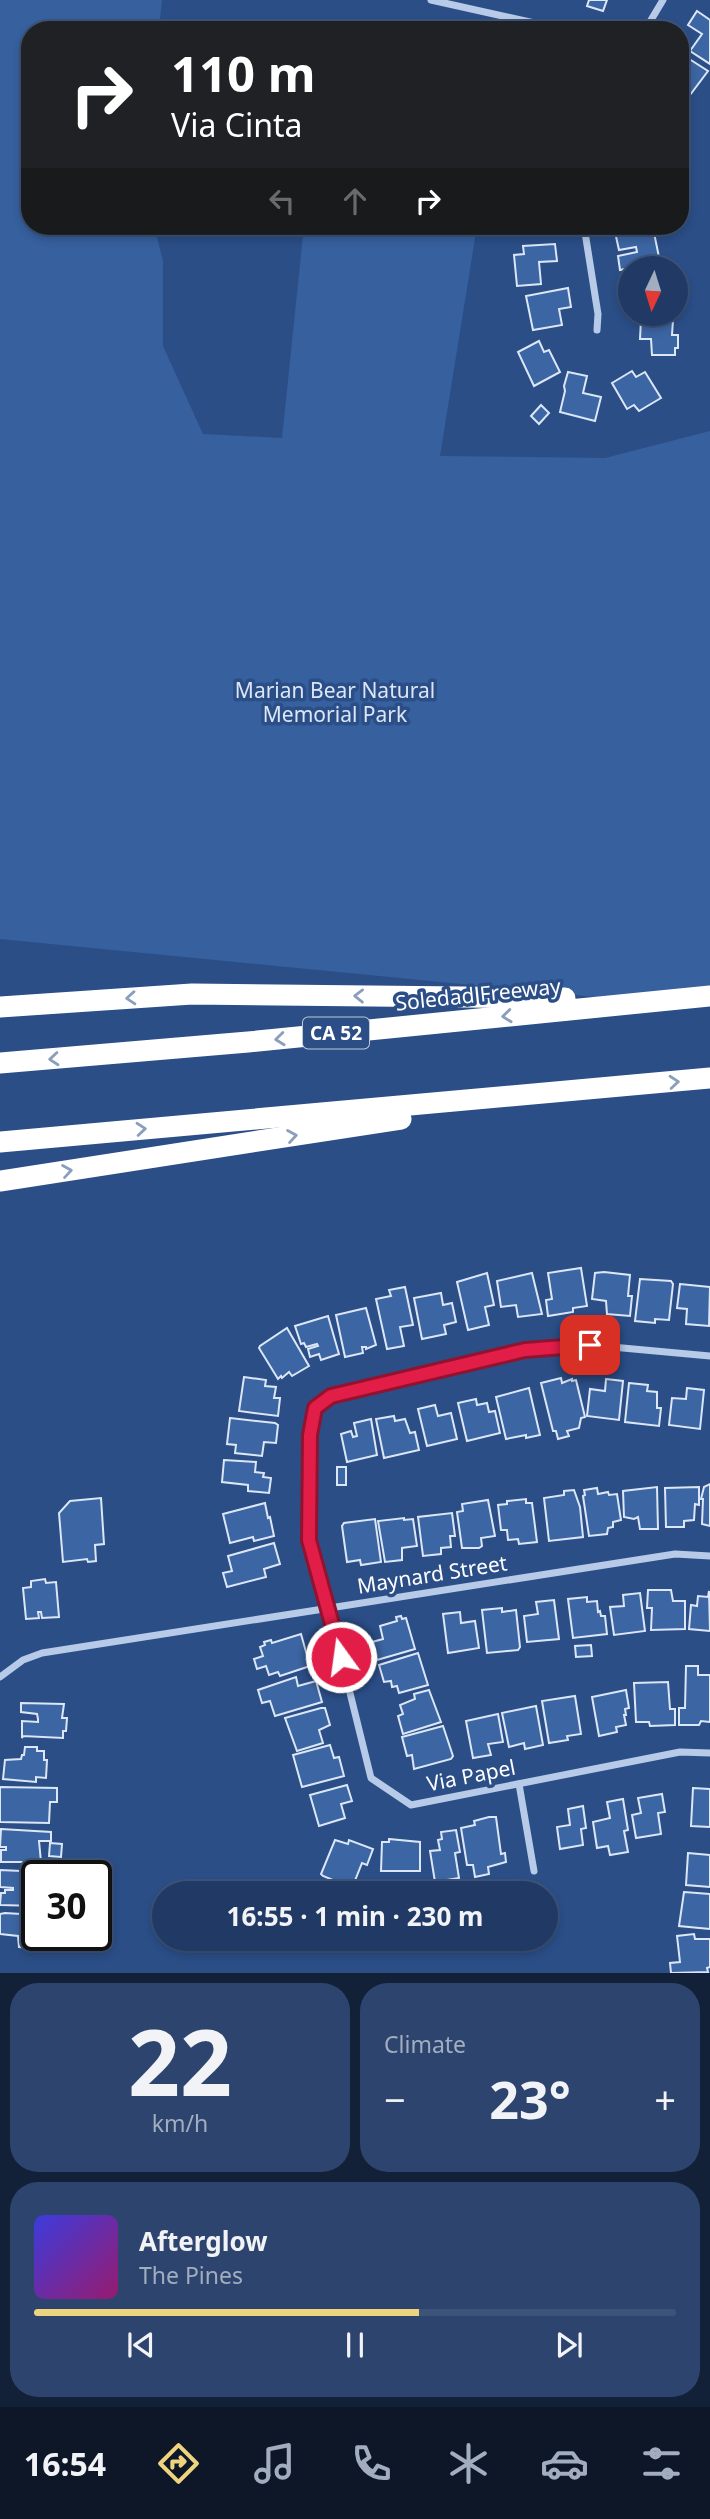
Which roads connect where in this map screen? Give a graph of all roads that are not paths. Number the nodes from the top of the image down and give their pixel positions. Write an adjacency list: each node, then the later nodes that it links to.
1 (431, 0): 3 (street)
2 (663, 0): 4 (street)
3 (526, 21)
4 (650, 21)
5 (585, 235): 6 (street)
6 (597, 330)
7 (710, 996): 8 (highway, Soledad Freeway / CA 52)
8 (672, 1000): 9 (highway, one-way to 9); 10 (highway, Soledad Freeway / CA 52, one-way to 10)
9 (0, 1007)
10 (0, 1063)
11 (710, 1078): 12 (highway, one-way to 11)
12 (639, 1085): 13 (highway, one-way to 12); 14 (highway, one-way to 12)
13 (0, 1142)
14 (0, 1181)
15 (710, 1356): 17 (street, Via Papel)
16 (710, 1556): 17 (street, Maynard Street)
17 (329, 1608): 18 (street, Maynard Street); 20 (street, Via Papel)
18 (0, 1677)
19 (710, 1753): 20 (street, Via Papel)
20 (519, 1784): 21 (street)
21 (534, 1871)

